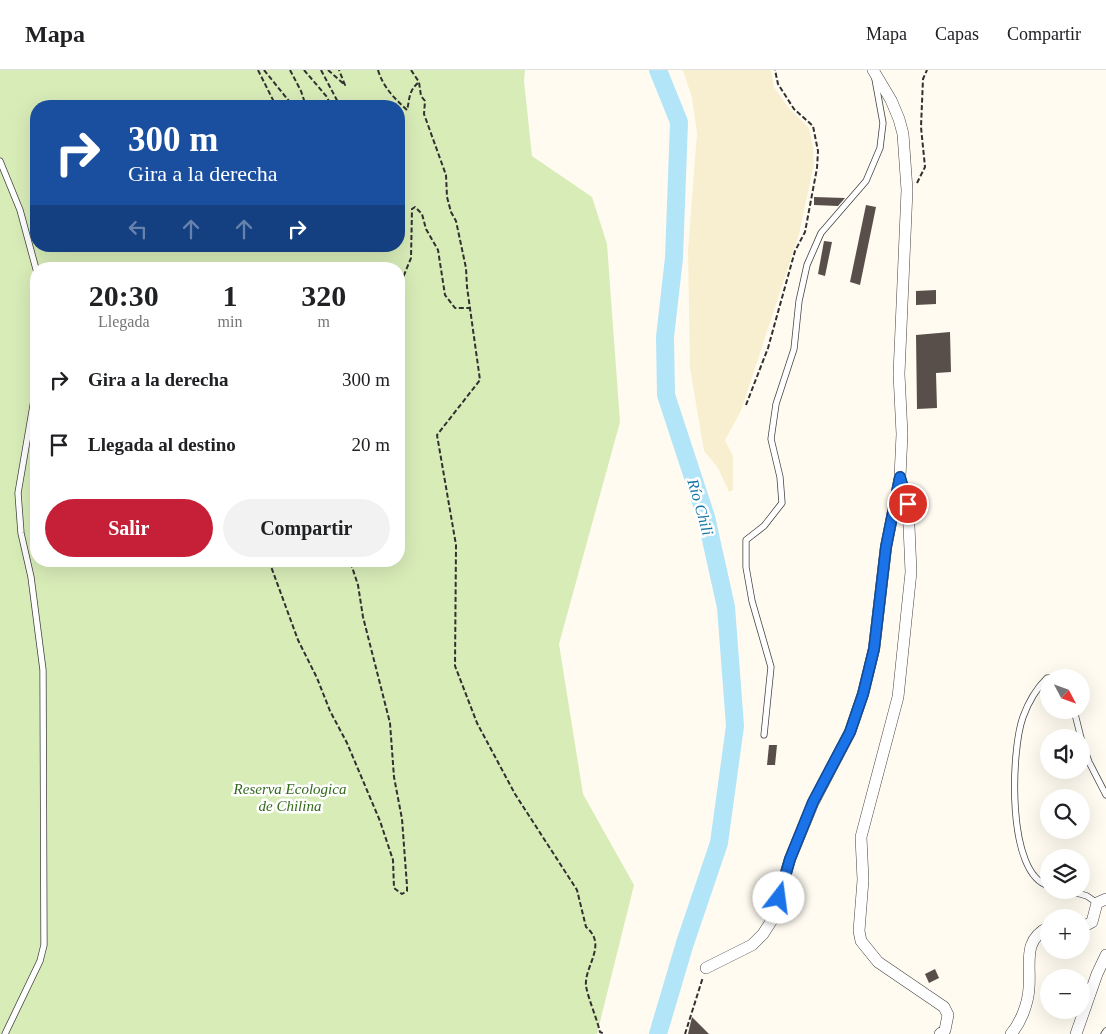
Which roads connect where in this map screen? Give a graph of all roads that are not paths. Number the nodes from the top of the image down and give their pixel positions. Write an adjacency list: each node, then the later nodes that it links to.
1 (873, 70): 5 (street); 7 (lane)
2 (0, 161): 3 (lane)
3 (30, 247)
4 (30, 423): 17 (lane)
5 (900, 477): 16 (street); 18 (street)
6 (1040, 685): 10 (lane)
7 (764, 735)
8 (1090, 766): 9 (lane)
9 (1106, 795)
10 (1040, 883)
11 (1090, 897): 12 (lane)
12 (1102, 901): 13 (street)
13 (1090, 923)
14 (1040, 931): 19 (street)
15 (1106, 956): 20 (street)
16 (706, 968)
17 (4, 1034)
18 (940, 1034)
19 (1011, 1034)
20 (1076, 1034)

